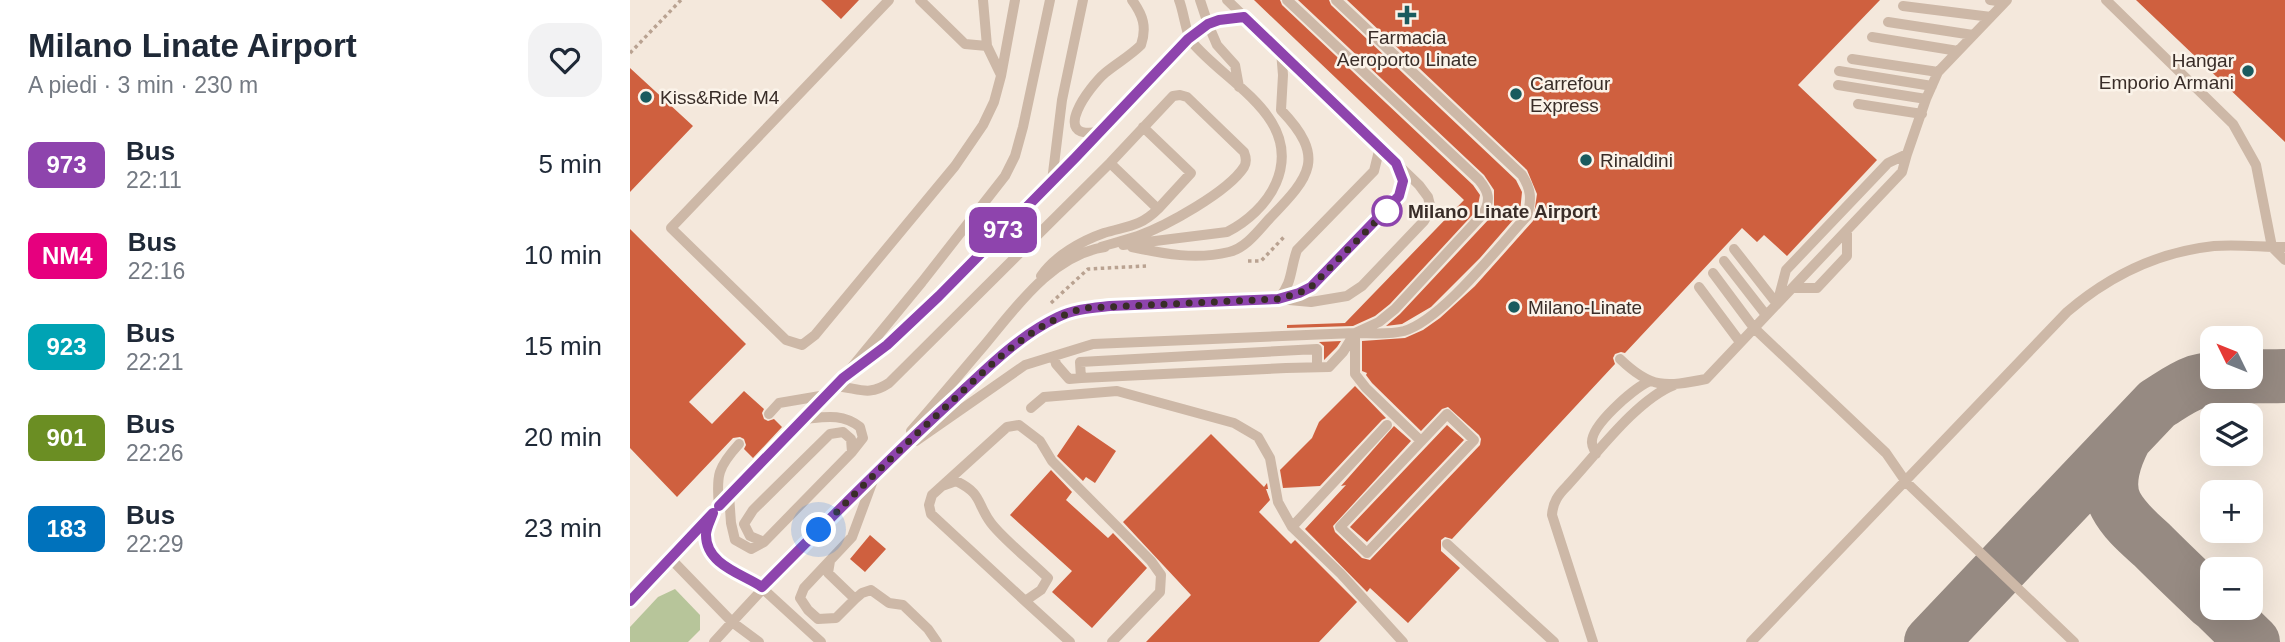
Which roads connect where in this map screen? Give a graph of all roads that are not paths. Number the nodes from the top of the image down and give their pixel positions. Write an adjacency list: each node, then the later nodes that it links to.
1 (889, 0): 30 (lane)
2 (920, 0): 24 (lane)
3 (983, 0): 24 (lane)
4 (1015, 0): 30 (lane)
5 (1050, 0): 69 (lane)
6 (1083, 0): 31 (lane)
7 (1132, 0): 35 (lane)
8 (1179, 0): 23 (lane)
9 (1200, 0): 20 (lane)
10 (1227, 0): 17 (lane)
11 (1287, 0): 63 (lane)
12 (1336, 0): 63 (lane)
13 (1990, 0): 15 (lane)
14 (2106, 0): 50 (lane)
15 (2006, 1): 18 (lane)
16 (1903, 6): 18 (lane)
17 (1244, 17): 20 (lane); 25 (lane)
18 (1991, 17): 21 (lane)
19 (1888, 22): 21 (lane)
20 (1208, 24): 23 (lane); 34 (lane)
21 (1973, 35): 26 (lane)
22 (1872, 37): 26 (lane)
23 (1188, 39): 34 (lane); 40 (lane)
24 (987, 46): 30 (lane)
25 (1281, 51): 41 (lane); 48 (lane)
26 (1958, 51): 29 (lane)
27 (1852, 59): 29 (lane)
28 (1839, 71): 33 (lane)
29 (1938, 72): 33 (lane)
30 (1001, 76)
31 (1066, 81): 35 (lane); 45 (lane)
32 (1838, 85): 36 (lane)
33 (1932, 86): 36 (lane)
34 (1239, 87): 48 (lane)
35 (1086, 93): 40 (lane)
36 (1926, 99): 38 (lane)
37 (1858, 104): 38 (lane)
38 (1922, 114): 42 (lane)
39 (1143, 127): 43 (lane); 46 (lane); 49 (lane)
40 (1099, 132): 45 (lane)
41 (1380, 147): 44 (lane); 59 (lane)
42 (1907, 154): 47 (lane); 60 (lane)
43 (1110, 163): 46 (lane); 69 (lane)
44 (1396, 163): 59 (lane); 59 (lane)
45 (1052, 181): 69 (lane)
46 (1158, 209): 57 (lane)
47 (1847, 230): 58 (lane); 58 (lane)
48 (1122, 245): 49 (lane)
49 (1101, 247): 57 (lane)
50 (2272, 247): 51 (lane); 53 (lane); 82 (lane)
51 (2285, 247)
52 (1734, 250): 60 (lane)
53 (2285, 260)
54 (1724, 261): 61 (lane)
55 (1713, 273): 62 (lane)
56 (1699, 287): 64 (lane)
57 (1033, 288): 81 (lane)
58 (1792, 288): 60 (lane)
59 (1278, 299): 81 (lane)
60 (1777, 304): 61 (lane)
61 (1766, 315): 62 (lane)
62 (1754, 328): 64 (lane); 82 (lane)
63 (1355, 333): 65 (lane); 67 (lane); 77 (lane)
64 (1740, 342): 71 (lane)
65 (1054, 356): 68 (lane); 81 (lane)
66 (1620, 359): 70 (lane)
67 (1317, 367): 68 (lane); 68 (lane)
68 (1081, 378)
69 (839, 382): 72 (lane)
70 (1648, 382): 71 (lane); 80 (lane)
71 (1674, 385): 80 (lane)
72 (827, 395): 74 (lane); 75 (lane)
73 (1031, 408): 86 (lane)
74 (769, 414)
75 (804, 419): 79 (lane); 84 (lane)
76 (1387, 425): 86 (lane)
77 (1421, 441): 77 (lane)
78 (739, 444): 85 (lane)
79 (852, 452): 87 (lane); 87 (lane)
80 (1596, 454): 104 (lane)
81 (880, 468): 90 (lane); 91 (lane)
82 (1906, 482): 105 (lane); 106 (lane)
83 (942, 486): 94 (lane); 94 (lane); 101 (lane)
84 (729, 495): 85 (lane); 87 (lane)
85 (716, 509): 89 (lane); 91 (lane)
86 (1292, 527): 102 (lane)
87 (764, 542)
88 (1447, 544): 103 (lane)
89 (670, 558): 93 (lane); 95 (lane)
90 (830, 561): 92 (lane); 92 (lane)
91 (762, 587): 95 (lane); 98 (lane)
92 (855, 599): 99 (lane)
93 (630, 601)
94 (1025, 601): 100 (lane)
95 (732, 622): 96 (lane); 97 (lane)
96 (714, 642)
97 (758, 642)
98 (821, 642)
99 (937, 642)
100 (1070, 642)
101 (1112, 642)
102 (1403, 642)
103 (1554, 642)
104 (1593, 642)
105 (1751, 642)
106 (2074, 642)

